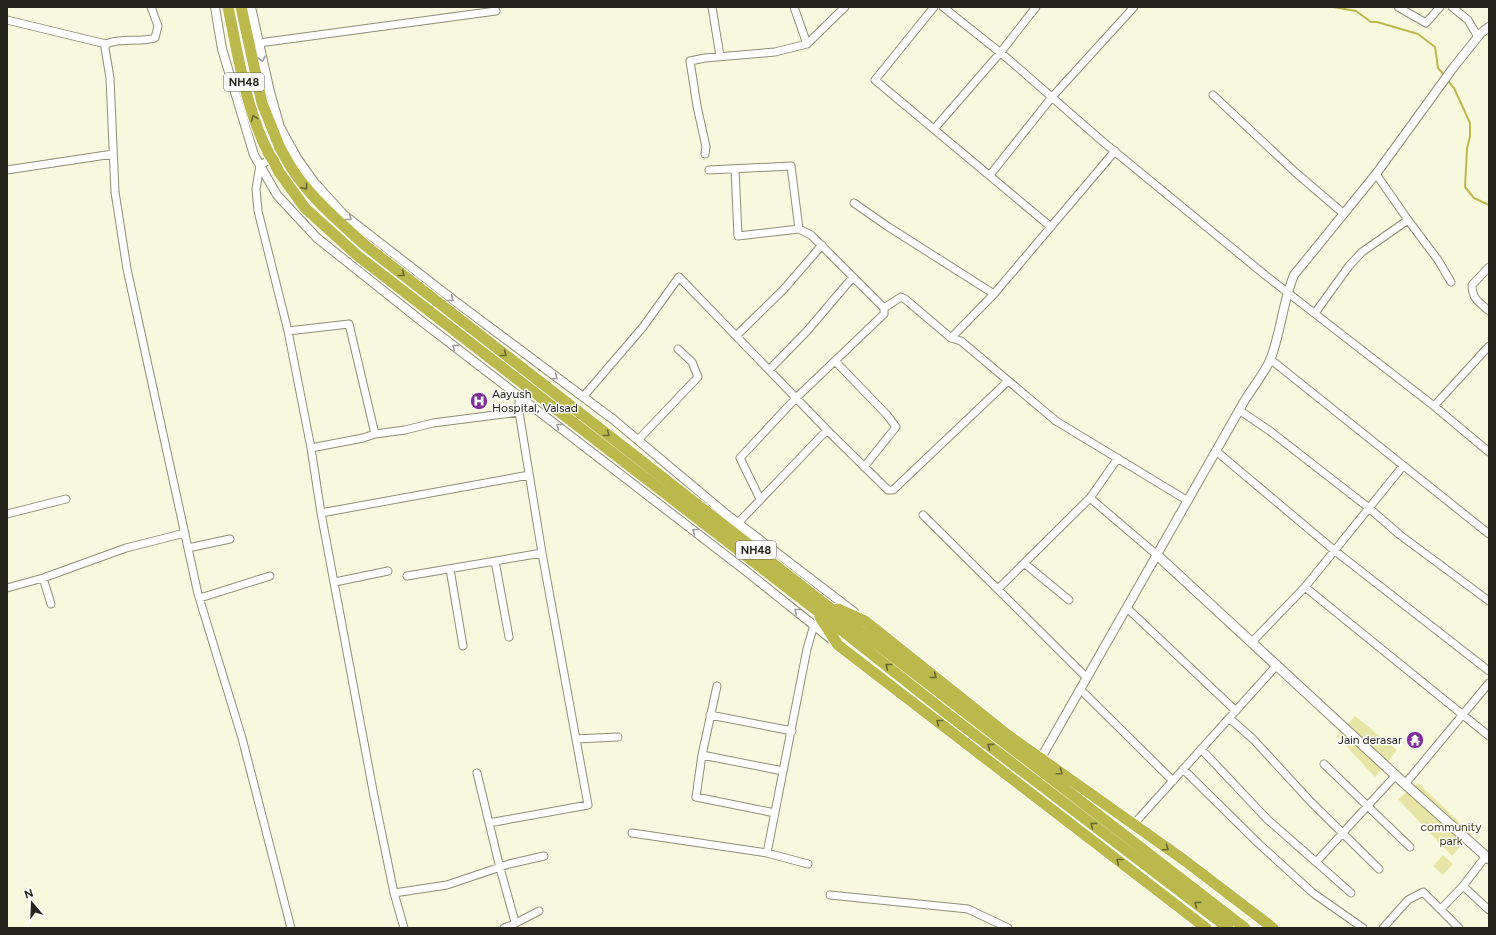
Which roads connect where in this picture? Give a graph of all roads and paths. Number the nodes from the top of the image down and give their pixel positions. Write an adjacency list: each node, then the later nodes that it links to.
1 (151, 7): 21 (street)
2 (215, 7): 32 (street)
3 (228, 7): 110 (highway, NH48, one-way to 3)
4 (241, 7): 28 (highway, NH48)
5 (251, 7): 20 (street)
6 (712, 7): 24 (street)
7 (794, 7): 22 (street)
8 (845, 7): 22 (street)
9 (934, 7): 27 (street)
10 (943, 7): 23 (street)
11 (1036, 7): 23 (street)
12 (1134, 7): 26 (street)
13 (1398, 7): 14 (street)
14 (1440, 7)
15 (1452, 7): 19 (street)
16 (496, 11): 20 (street)
17 (7, 20): 21 (street)
18 (1489, 27): 19 (street)
19 (1478, 36): 36 (street)
20 (259, 43): 28 (street, one-way to 28)
21 (106, 44): 30 (street)
22 (807, 44): 24 (street)
23 (1000, 52): 26 (street); 27 (street)
24 (720, 56): 31 (street)
25 (1213, 95): 39 (street)
26 (1052, 97): 29 (street); 37 (street)
27 (934, 129): 37 (street)
28 (285, 151): 32 (street); 62 (street, one-way to 62); 75 (highway, NH48, one-way to 75)
29 (1115, 151): 41 (street); 47 (street)
30 (112, 154): 34 (street); 88 (street)
31 (706, 154)
32 (260, 165): 52 (street); 61 (street, one-way to 32)
33 (735, 169): 35 (street); 42 (street); 42 (street)
34 (7, 170)
35 (709, 170)
36 (1376, 174): 39 (street); 40 (street)
37 (990, 175): 41 (street)
38 (854, 203): 48 (street)
39 (1344, 214): 47 (street)
40 (1408, 220): 46 (street); 51 (street)
41 (1051, 226): 48 (street)
42 (799, 229): 43 (street)
43 (822, 245): 45 (street); 53 (street)
44 (1489, 267): 50 (street)
45 (853, 277): 49 (street); 59 (street)
46 (1451, 282)
47 (1287, 292): 51 (street); 57 (street)
48 (994, 294): 54 (street)
49 (884, 308): 54 (street); 58 (street)
50 (1489, 311)
51 (1315, 314): 64 (street)
52 (288, 331): 68 (street); 70 (street)
53 (736, 336): 59 (street); 62 (street)
54 (951, 338): 60 (street)
55 (1489, 346): 64 (street)
56 (678, 349): 69 (street)
57 (1270, 359): 65 (street); 76 (street)
58 (835, 361): 63 (street); 77 (street)
59 (769, 370): 63 (street)
60 (1008, 381): 74 (street); 77 (street)
61 (519, 396): 66 (street); 113 (street, one-way to 61)
62 (583, 397): 69 (street)
63 (796, 398): 67 (street); 81 (street)
64 (1434, 406): 73 (street)
65 (1239, 410): 72 (street); 83 (street)
66 (519, 412): 68 (street); 78 (street)
67 (827, 430): 77 (street); 81 (street)
68 (375, 434): 70 (street)
69 (638, 440): 71 (street)
70 (311, 448): 84 (street)
71 (649, 450): 75 (street); 87 (street)
72 (1216, 451): 82 (street); 92 (street)
73 (1489, 452)
74 (1118, 458): 79 (street); 82 (street)
75 (640, 460): 110 (highway, NH48)
76 (1404, 466): 83 (street); 89 (street)
77 (864, 467)
78 (529, 475): 84 (street); 93 (street)
79 (1090, 498): 94 (street); 96 (street)
80 (66, 499): 85 (street)
81 (760, 499): 87 (street)
82 (1188, 501): 94 (street)
83 (1369, 508): 92 (street); 108 (street)
84 (321, 512): 102 (street)
85 (7, 514)
86 (924, 515): 105 (street)
87 (738, 523): 112 (street)
88 (185, 532): 91 (street); 101 (street)
89 (1489, 533)
90 (230, 539): 91 (street)
91 (188, 548): 106 (street)
92 (1335, 551): 104 (street); 119 (street)
93 (542, 553): 95 (street); 131 (street)
94 (1157, 555): 111 (street); 115 (main road)
95 (495, 561): 97 (street); 114 (street)
96 (1024, 563): 105 (street); 107 (street)
97 (450, 569): 100 (street); 117 (street)
98 (388, 571): 102 (street)
99 (270, 576): 106 (street)
100 (407, 576)
101 (43, 578): 103 (street); 109 (street)
102 (335, 582): 160 (street)
103 (7, 588)
104 (1305, 588): 115 (street); 126 (street)
105 (998, 589): 120 (street)
106 (200, 598): 166 (street)
107 (1069, 600)
108 (1489, 601)
109 (51, 604)
110 (818, 605): 112 (highway); 116 (highway); 157 (highway, NH48); 171 (highway, NH48, one-way to 110)
111 (1127, 608): 120 (street); 124 (street)
112 (865, 621): 134 (highway, one-way to 134)
113 (814, 625): 116 (street); 128 (street)
114 (509, 638)
115 (1251, 643): 118 (main road)
116 (838, 645): 170 (highway, one-way to 116)
117 (462, 646)
118 (1276, 666): 124 (street); 139 (main road)
119 (1489, 671)
120 (1087, 678): 123 (street)
121 (1489, 683): 126 (street)
122 (717, 686): 125 (street)
123 (1080, 689): 134 (street); 140 (street)
124 (1236, 711): 127 (street)
125 (710, 715): 128 (street); 133 (street)
126 (1463, 715): 129 (street); 141 (street)
127 (1229, 718): 132 (street); 146 (street)
128 (792, 731): 137 (street)
129 (1489, 736)
130 (618, 737): 131 (street)
131 (576, 739): 144 (street)
132 (1201, 750): 136 (street); 152 (street)
133 (702, 755): 137 (street); 143 (street)
134 (1041, 758): 145 (highway, one-way to 145)
135 (1324, 764): 142 (street)
136 (1183, 769): 140 (street); 174 (street)
137 (783, 771): 143 (street)
138 (478, 773): 144 (street)
139 (1396, 775): 141 (main road); 142 (street)
140 (1173, 781): 145 (street)
141 (1405, 784): 151 (main road)
142 (1368, 805): 146 (street); 148 (street)
143 (775, 813): 149 (street)
144 (489, 823): 155 (street)
145 (1133, 825): 153 (highway, one-way to 153)
146 (1342, 833): 152 (street); 156 (street)
147 (632, 834): 149 (street)
148 (1410, 847)
149 (767, 853): 154 (street)
150 (544, 856): 155 (street)
151 (1488, 858): 158 (street)
152 (1316, 862): 159 (street)
153 (1187, 863): 157 (highway); 173 (highway)
154 (808, 864)
155 (500, 868): 160 (street); 165 (street)
156 (1379, 869)
157 (1176, 874): 172 (highway, NH48)
158 (1463, 886): 162 (street); 163 (street)
159 (1351, 892)
160 (394, 893): 167 (street)
161 (830, 895): 169 (street)
162 (1441, 910): 175 (street); 176 (street)
163 (1489, 910)
164 (538, 911): 165 (street)
165 (515, 922): 168 (street)
166 (291, 928)
167 (404, 928)
168 (504, 928)
169 (1008, 928)
170 (1206, 928)
171 (1228, 928)
172 (1245, 928)
173 (1273, 928)
174 (1363, 928)
175 (1383, 928)
176 (1459, 928)

